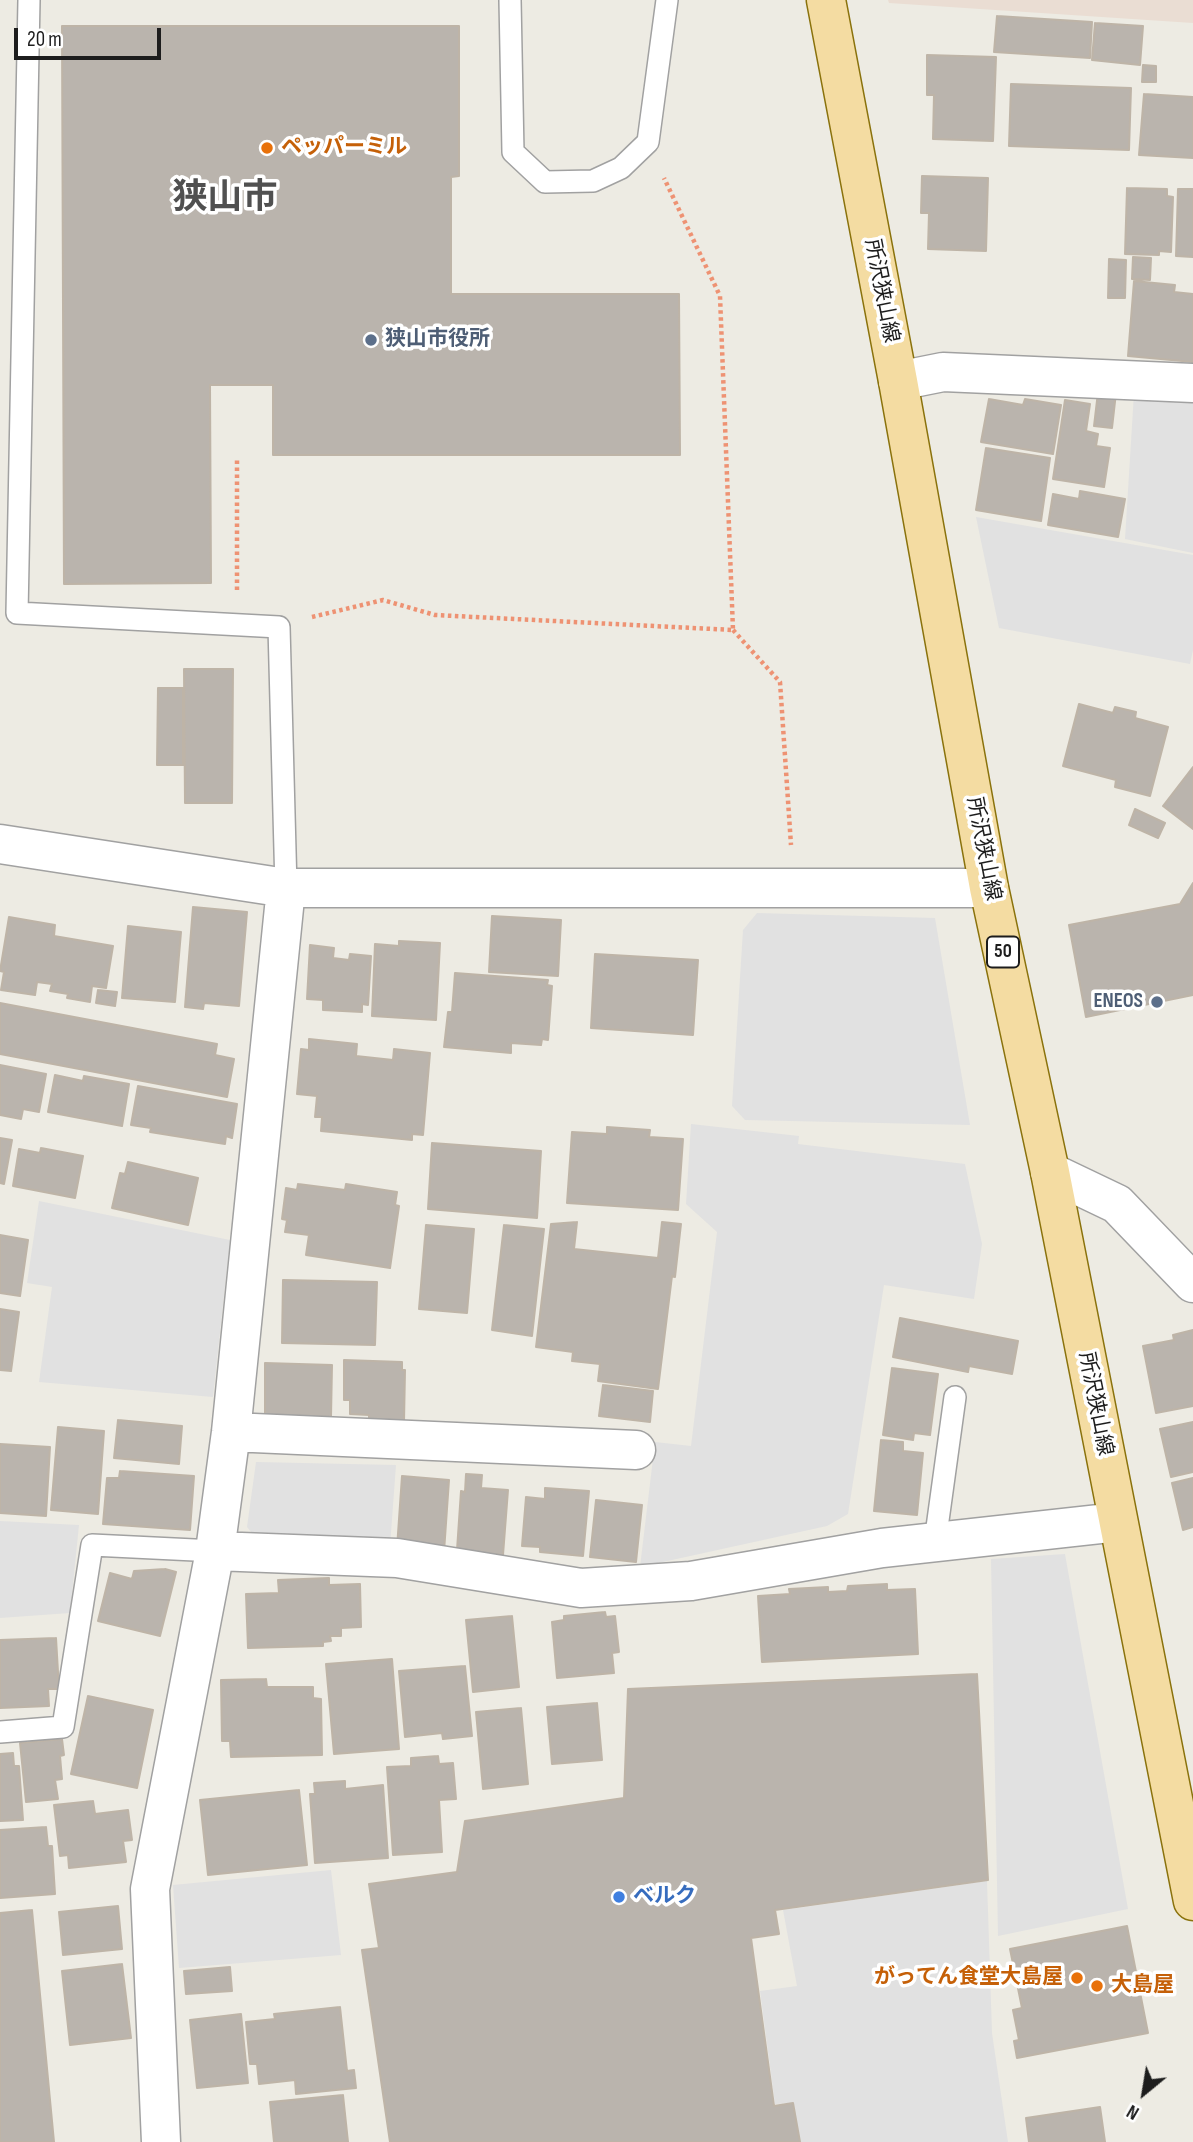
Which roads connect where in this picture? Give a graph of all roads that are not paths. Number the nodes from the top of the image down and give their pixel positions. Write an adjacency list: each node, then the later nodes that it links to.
1 (29, 0): 8 (lane)
2 (510, 0): 3 (lane)
3 (667, 0)
4 (826, 0): 5 (main road, 所沢狭山線 / 50)
5 (898, 381): 6 (street); 9 (main road, 所沢狭山線 / 50)
6 (1193, 383)
7 (0, 844): 8 (street)
8 (286, 888): 9 (street); 13 (street)
9 (989, 888): 10 (main road, 所沢狭山線 / 50)
10 (1049, 1172): 11 (street); 15 (main road, 所沢狭山線 / 50)
11 (1193, 1283)
12 (955, 1397): 16 (lane)
13 (231, 1432): 14 (street); 17 (street)
14 (636, 1450)
15 (1118, 1522): 16 (street); 19 (main road, 所沢狭山線 / 50)
16 (935, 1542): 17 (street)
17 (215, 1551): 18 (lane); 20 (street)
18 (0, 1732)
19 (1193, 1901)
20 (161, 2142)

